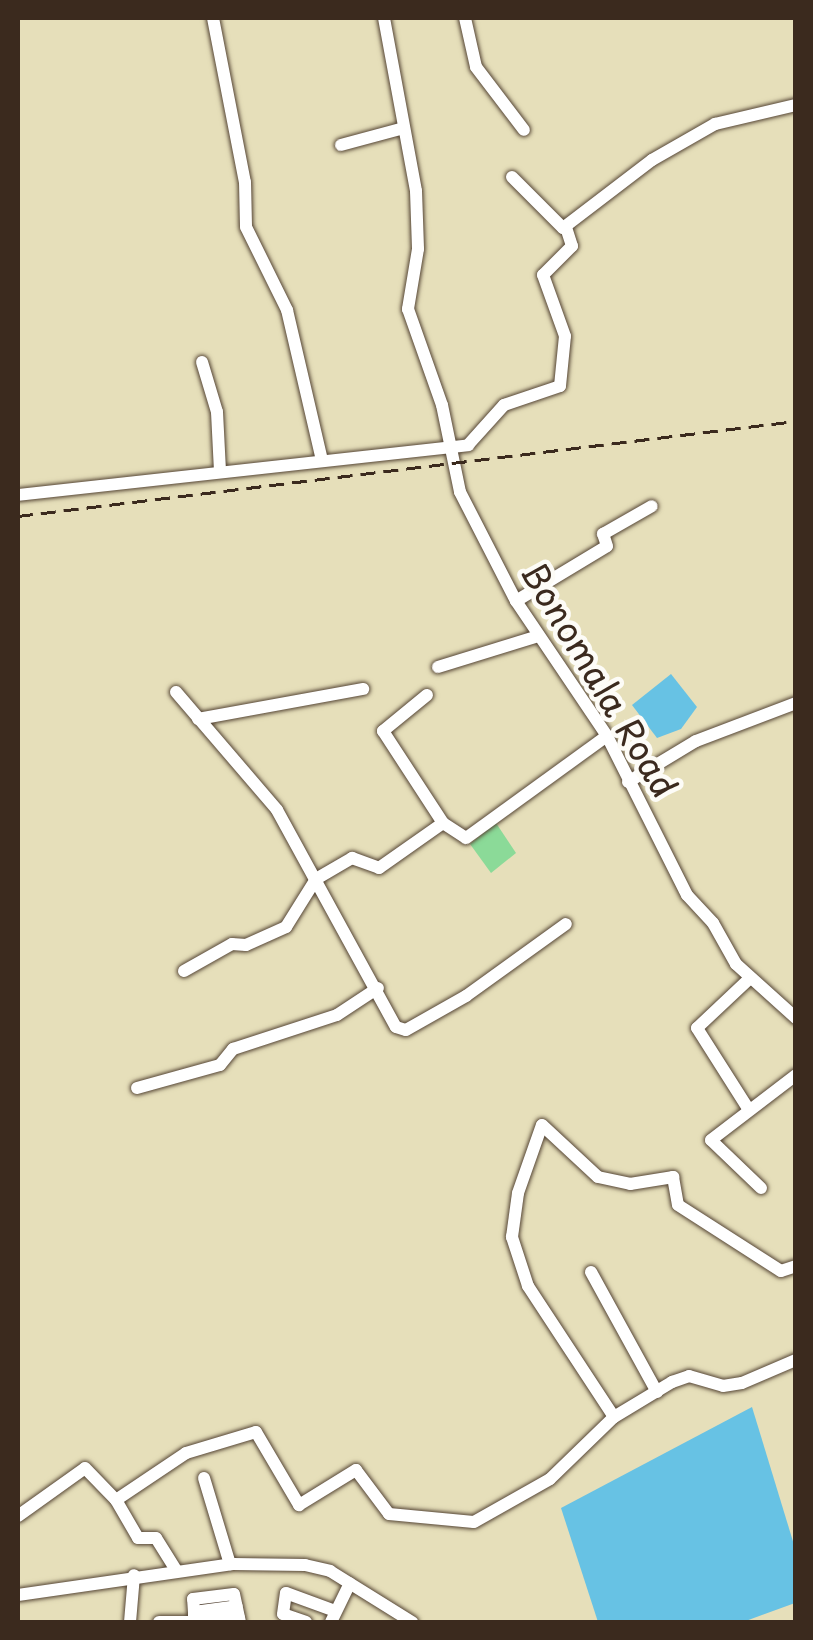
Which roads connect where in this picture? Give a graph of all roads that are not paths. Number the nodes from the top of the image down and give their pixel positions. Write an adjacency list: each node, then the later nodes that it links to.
1 (213, 18): 12 (street)
2 (384, 18): 5 (street, Bonomala Road)
3 (465, 18): 6 (street)
4 (796, 105): 9 (street)
5 (404, 128): 7 (street); 11 (street, Bonomala Road)
6 (524, 130)
7 (341, 145)
8 (512, 177): 9 (street)
9 (566, 227): 11 (street)
10 (202, 362): 13 (street)
11 (453, 448): 12 (street); 16 (street, Bonomala Road)
12 (322, 461): 13 (street)
13 (220, 471): 14 (street)
14 (18, 495)
15 (652, 506): 16 (street)
16 (516, 602): 17 (street, Bonomala Road)
17 (538, 636): 18 (street); 24 (street, Bonomala Road)
18 (438, 667)
19 (363, 689): 23 (street)
20 (176, 692): 23 (street)
21 (427, 695): 26 (street)
22 (796, 703): 25 (street)
23 (198, 720): 27 (street)
24 (608, 736): 25 (street, Bonomala Road); 26 (street)
25 (628, 782): 30 (street, Bonomala Road)
26 (444, 823): 27 (street)
27 (316, 879): 29 (street); 31 (street)
28 (566, 924): 31 (street)
29 (184, 970)
30 (749, 979): 32 (street, Bonomala Road); 35 (street)
31 (378, 988): 34 (street)
32 (796, 1018)
33 (796, 1075): 35 (street)
34 (137, 1088)
35 (749, 1110): 36 (street)
36 (760, 1188)
37 (796, 1266): 41 (street)
38 (592, 1272): 40 (street)
39 (796, 1360): 40 (street)
40 (657, 1392): 41 (street)
41 (614, 1417): 43 (street)
42 (204, 1478): 45 (street)
43 (116, 1500): 44 (street); 46 (street)
44 (18, 1516)
45 (230, 1564): 46 (street); 48 (street)
46 (176, 1570): 47 (street)
47 (134, 1575): 49 (street); 53 (street)
48 (350, 1584): 51 (street); 56 (street)
49 (18, 1595)
50 (239, 1615): 52 (street); 52 (street)
51 (332, 1617): 55 (street)
52 (194, 1621): 54 (street)
53 (130, 1622)
54 (159, 1622)
55 (306, 1622)
56 (412, 1622)

